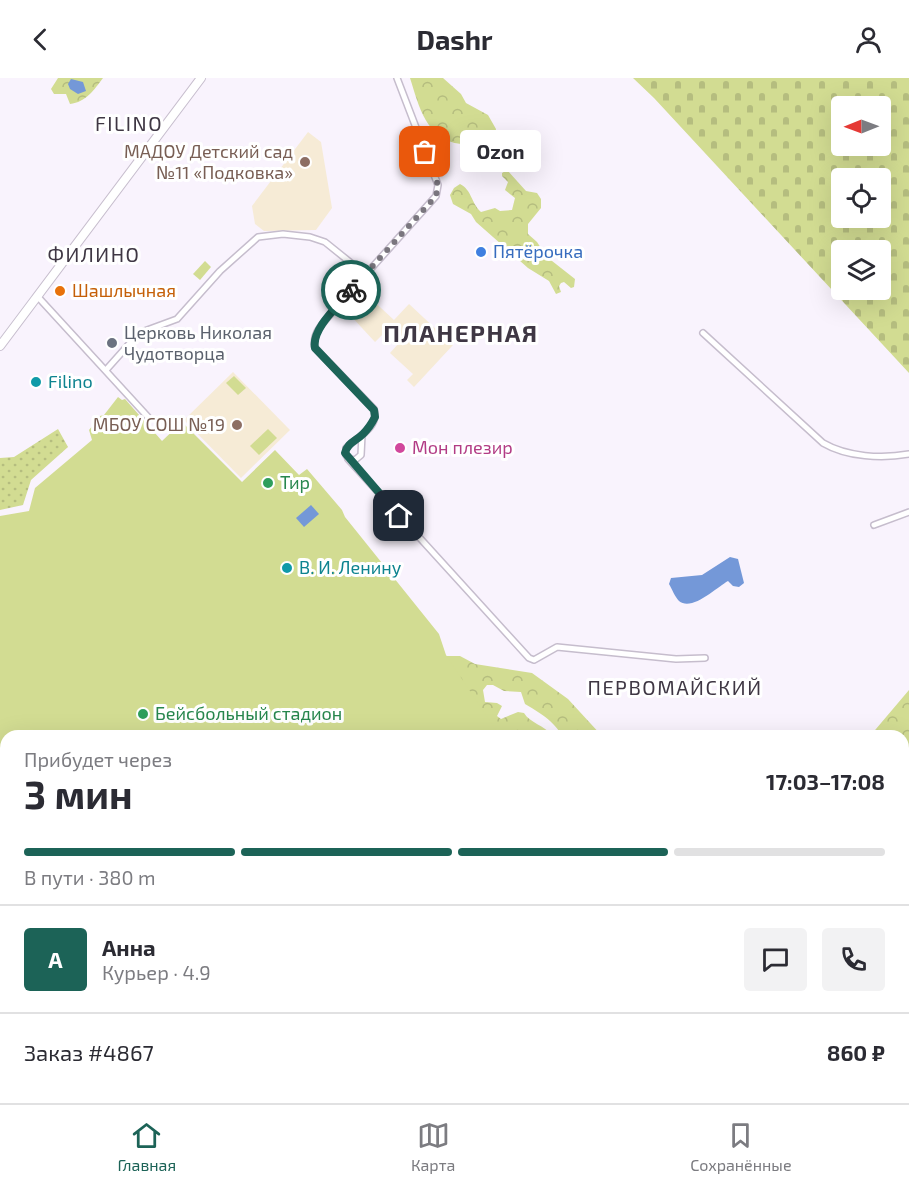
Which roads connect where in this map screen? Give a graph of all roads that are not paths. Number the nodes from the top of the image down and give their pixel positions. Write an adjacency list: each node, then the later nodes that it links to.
1 (201, 78): 4 (main road)
2 (397, 78): 3 (street)
3 (366, 275): 7 (street); 9 (street)
4 (38, 297): 6 (main road); 7 (street)
5 (703, 333): 12 (street)
6 (0, 346)
7 (106, 370): 8 (street)
8 (148, 417)
9 (362, 435): 10 (street); 11 (street)
10 (350, 444): 11 (street); 13 (street)
11 (361, 448): 14 (street)
12 (909, 454)
13 (347, 457): 14 (street); 15 (street)
14 (357, 459): 15 (street)
15 (357, 468): 18 (street)
16 (909, 512): 17 (street)
17 (874, 525)
18 (705, 658)

